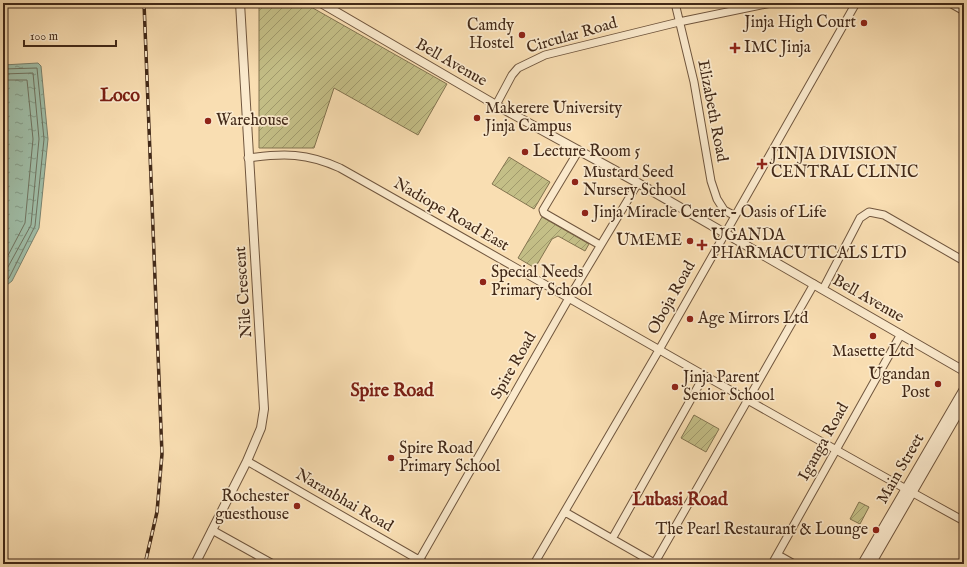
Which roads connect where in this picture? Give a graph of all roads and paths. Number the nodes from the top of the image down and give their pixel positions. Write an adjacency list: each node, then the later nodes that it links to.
1 (240, 3): 11 (street, Nile Crescent)
2 (320, 3): 9 (street, Bell Avenue)
3 (675, 3): 8 (street, Elizabeth Road)
4 (771, 3): 8 (street, Circular Road)
5 (856, 3): 13 (street, Oboja Road)
6 (950, 3): 7 (street)
7 (964, 11)
8 (679, 22): 9 (street, Circular Road); 13 (street, Elizabeth Road)
9 (496, 105): 10 (street, Bell Avenue)
10 (579, 150): 12 (street, Bell Avenue); 15 (street)
11 (248, 158): 19 (street, Nadiope Road East); 28 (street, Nile Crescent)
12 (638, 183): 14 (street, Bell Avenue); 15 (street, Spire Road)
13 (735, 216): 14 (street, Oboja Road)
14 (725, 234): 17 (street, Bell Avenue); 21 (street, Oboja Road)
15 (600, 245): 19 (street, Spire Road)
16 (964, 261): 18 (street)
17 (814, 284): 18 (street, Bell Avenue); 25 (street)
18 (823, 289): 20 (street, Bell Avenue)
19 (569, 298): 21 (street, Nadiope Road East); 35 (street, Spire Road)
20 (901, 334): 22 (street, Bell Avenue); 27 (street, Iganga Road)
21 (659, 350): 23 (street, Nadiope Road East); 30 (street, Oboja Road)
22 (964, 371)
23 (704, 376): 25 (street, Nadiope Road East); 33 (street)
24 (964, 389): 29 (street, Main Street)
25 (749, 400): 27 (street, Nadiope Road East); 39 (street)
26 (964, 403): 29 (street, Main Street)
27 (835, 451): 29 (street, Nadiope Road East); 34 (street, Iganga Road)
28 (247, 461): 32 (street, Nile Crescent); 35 (street, Naranbhai Road)
29 (908, 491): 31 (street, Nadiope Road East); 42 (street, Main Street); 43 (street, Main Street)
30 (565, 512): 33 (street); 38 (street, Oboja Road)
31 (964, 521)
32 (212, 530): 36 (street, Nile Crescent); 37 (street)
33 (612, 539): 39 (street)
34 (778, 555): 40 (street, Iganga Road); 41 (street)
35 (421, 563)
36 (195, 564)
37 (273, 564)
38 (534, 564)
39 (655, 564)
40 (772, 564)
41 (794, 564)
42 (862, 564)
43 (871, 564)

